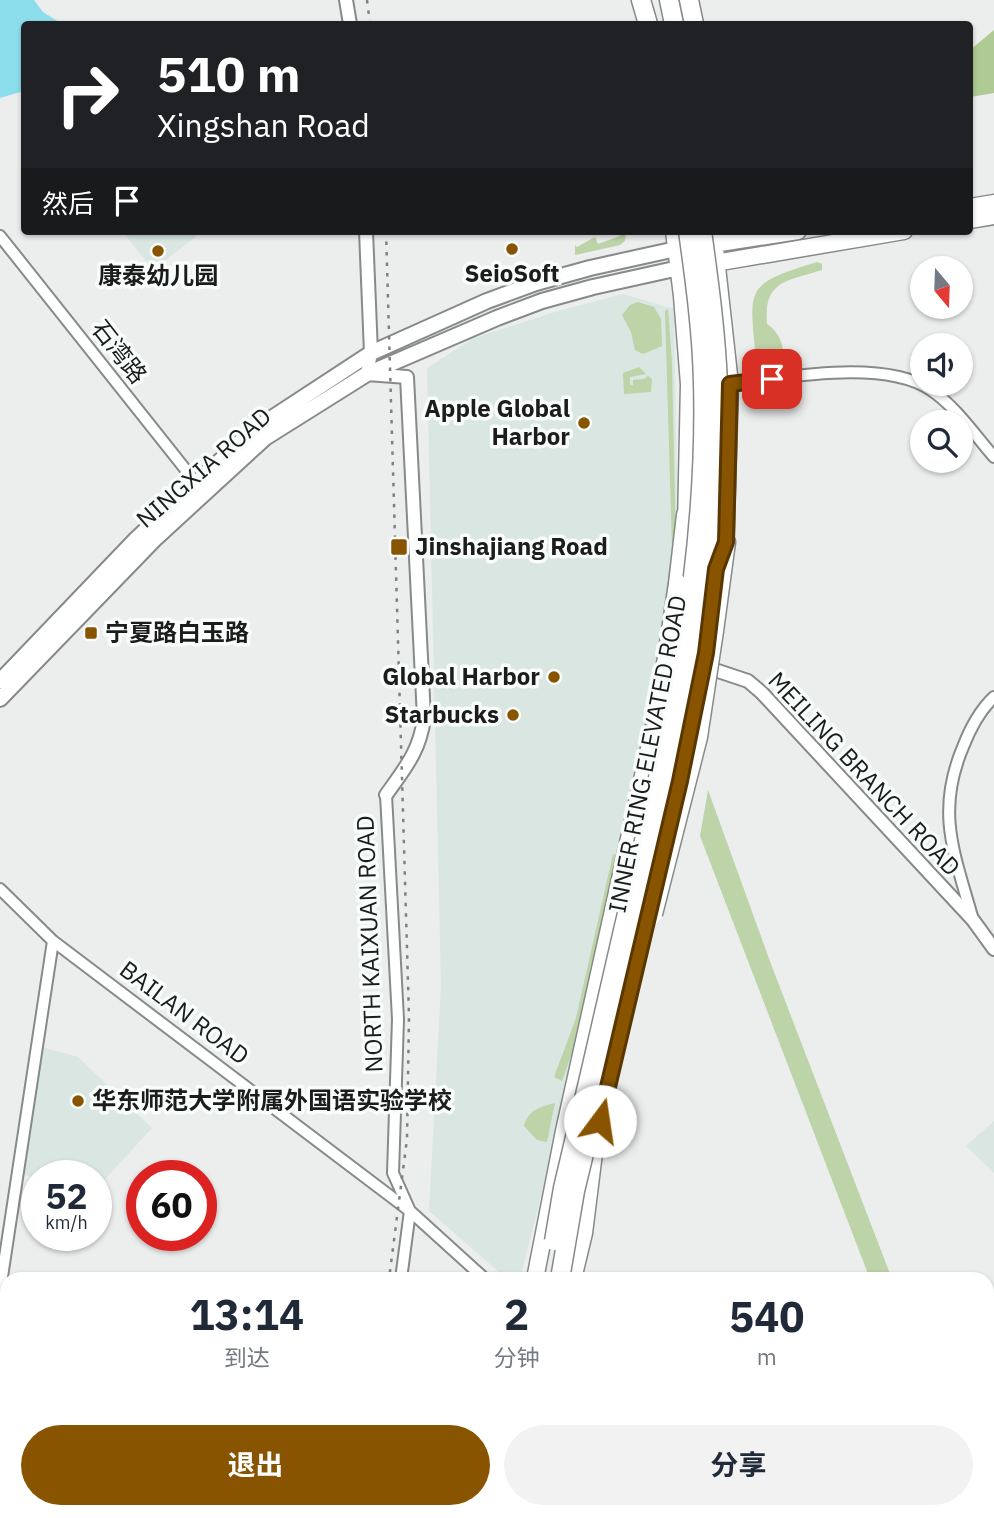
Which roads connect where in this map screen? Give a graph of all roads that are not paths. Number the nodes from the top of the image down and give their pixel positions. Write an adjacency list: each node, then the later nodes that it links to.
1 (346, 0): 8 (street)
2 (641, 0): 9 (highway)
3 (648, 0): 10 (main road)
4 (653, 0): 11 (highway)
5 (669, 0): 12 (highway)
6 (681, 0): 13 (main road)
7 (689, 0): 14 (highway)
8 (350, 21)
9 (647, 21)
10 (655, 21)
11 (656, 21)
12 (673, 21)
13 (684, 21)
14 (693, 21)
15 (994, 203): 16 (main road)
16 (973, 206)
17 (994, 216): 18 (main road)
18 (973, 220)
19 (366, 235): 28 (street)
20 (674, 235): 25 (main road)
21 (689, 235): 43 (highway, INNER RING ELEVATED ROAD, bridge)
22 (710, 235): 25 (main road); 26 (main road); 46 (highway, INNER RING ELEVATED ROAD, bridge)
23 (880, 235): 26 (main road)
24 (0, 236): 32 (street, 石湾路)
25 (676, 249): 27 (main road); 28 (main road, NINGXIA ROAD)
26 (717, 262): 27 (main road); 30 (main road)
27 (679, 268): 29 (main road, NINGXIA ROAD); 33 (main road)
28 (371, 354): 29 (street); 32 (main road, NINGXIA ROAD)
29 (367, 374): 32 (main road, NINGXIA ROAD); 39 (street, NORTH KAIXUAN ROAD)
30 (730, 384): 31 (street); 34 (main road)
31 (994, 457)
32 (200, 489): 36 (main road, NINGXIA ROAD); 38 (main road, NINGXIA ROAD)
33 (686, 516): 43 (highway, bridge); 51 (main road)
34 (726, 542): 35 (main road); 42 (main road); 46 (highway, bridge)
35 (715, 670): 41 (street, MEILING BRANCH ROAD); 42 (main road)
36 (0, 681)
37 (994, 696): 41 (street)
38 (0, 699)
39 (386, 795): 47 (street, NORTH KAIXUAN ROAD)
40 (0, 889): 44 (street, BAILAN ROAD)
41 (973, 920): 45 (street, MEILING BRANCH ROAD)
42 (646, 931): 54 (main road)
43 (621, 939): 52 (highway, INNER RING ELEVATED ROAD, bridge)
44 (54, 941): 47 (street, BAILAN ROAD); 48 (street)
45 (994, 948)
46 (612, 1037): 53 (highway, INNER RING ELEVATED ROAD, bridge)
47 (410, 1211): 49 (street); 50 (street, BAILAN ROAD)
48 (3, 1272)
49 (402, 1272)
50 (477, 1272)
51 (536, 1272)
52 (549, 1272)
53 (561, 1272)
54 (575, 1272)

